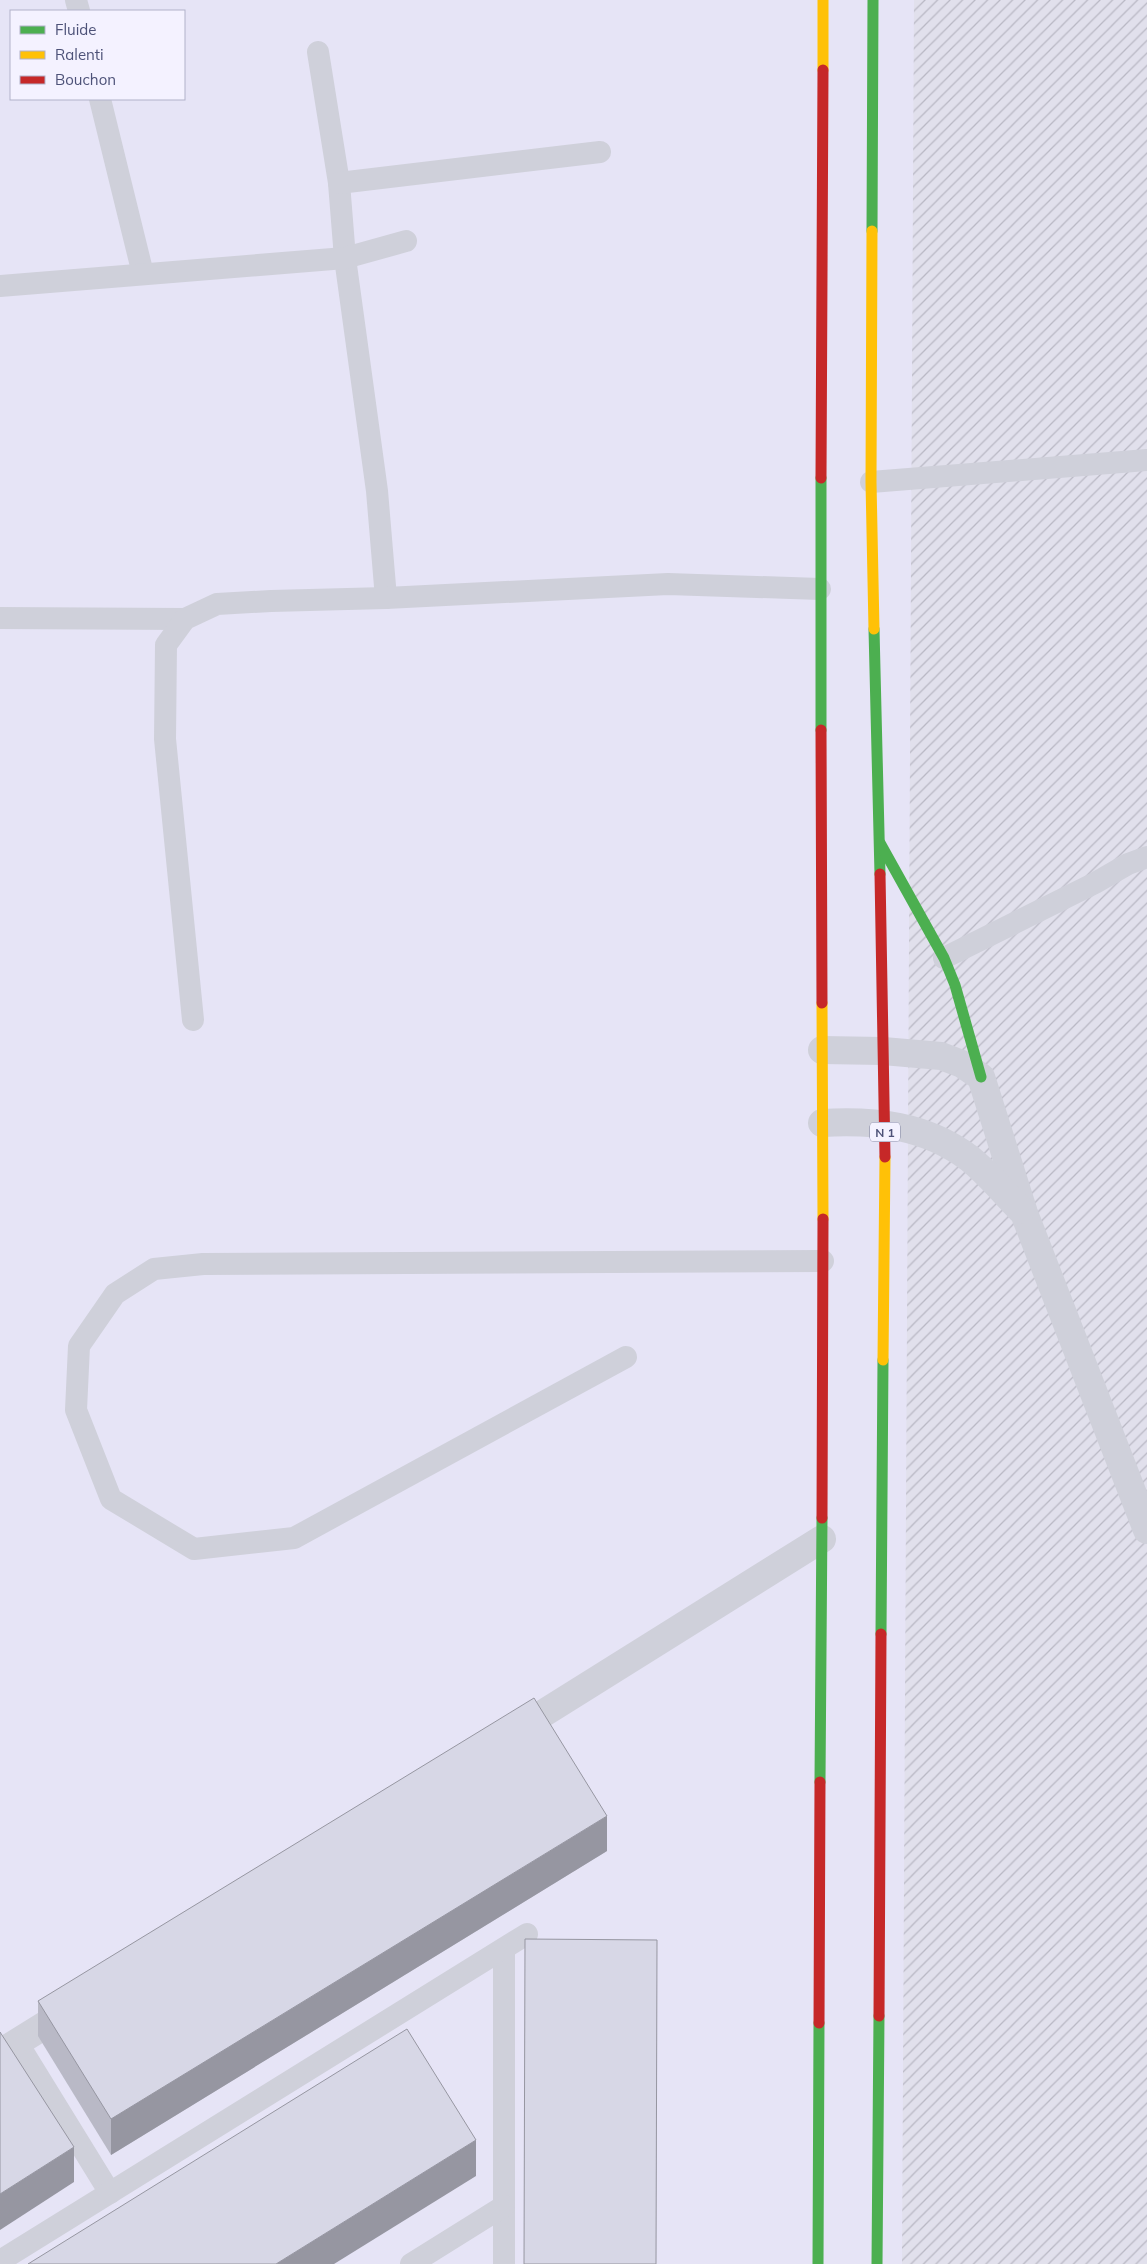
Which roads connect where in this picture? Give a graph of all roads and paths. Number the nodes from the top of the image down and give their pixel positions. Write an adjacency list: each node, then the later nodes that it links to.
1 (823, 0): 13 (highway)
2 (873, 0): 12 (highway, N 1)
3 (318, 52): 6 (lane)
4 (100, 100): 9 (lane)
5 (600, 152): 6 (lane)
6 (340, 183): 8 (lane)
7 (406, 241): 8 (lane)
8 (345, 258): 9 (lane); 14 (lane)
9 (143, 274): 10 (lane)
10 (0, 286)
11 (1147, 460): 12 (lane)
12 (872, 482): 17 (highway, N 1)
13 (820, 590): 14 (lane); 21 (highway)
14 (386, 598): 16 (lane)
15 (0, 618): 16 (lane)
16 (185, 619): 20 (lane)
17 (878, 839): 19 (highway); 22 (highway, N 1)
18 (1147, 857): 19 (lane)
19 (944, 958): 23 (highway)
20 (193, 1020)
21 (822, 1050): 22 (street); 24 (highway)
22 (883, 1050): 23 (street); 25 (highway, N 1)
23 (980, 1077): 26 (street)
24 (822, 1123): 25 (street); 27 (highway)
25 (885, 1124): 26 (street); 42 (highway, N 1)
26 (1024, 1214): 29 (street)
27 (823, 1261): 28 (lane); 30 (highway)
28 (626, 1357)
29 (1147, 1530)
30 (822, 1539): 31 (street); 41 (highway)
31 (492, 1746)
32 (527, 1934): 33 (lane)
33 (504, 1949): 36 (lane); 37 (lane)
34 (94, 1994): 35 (street)
35 (9, 2047): 36 (lane)
36 (110, 2193): 38 (lane)
37 (504, 2206): 39 (lane); 40 (lane)
38 (0, 2261)
39 (410, 2264)
40 (504, 2264)
41 (818, 2264)
42 (877, 2264)

